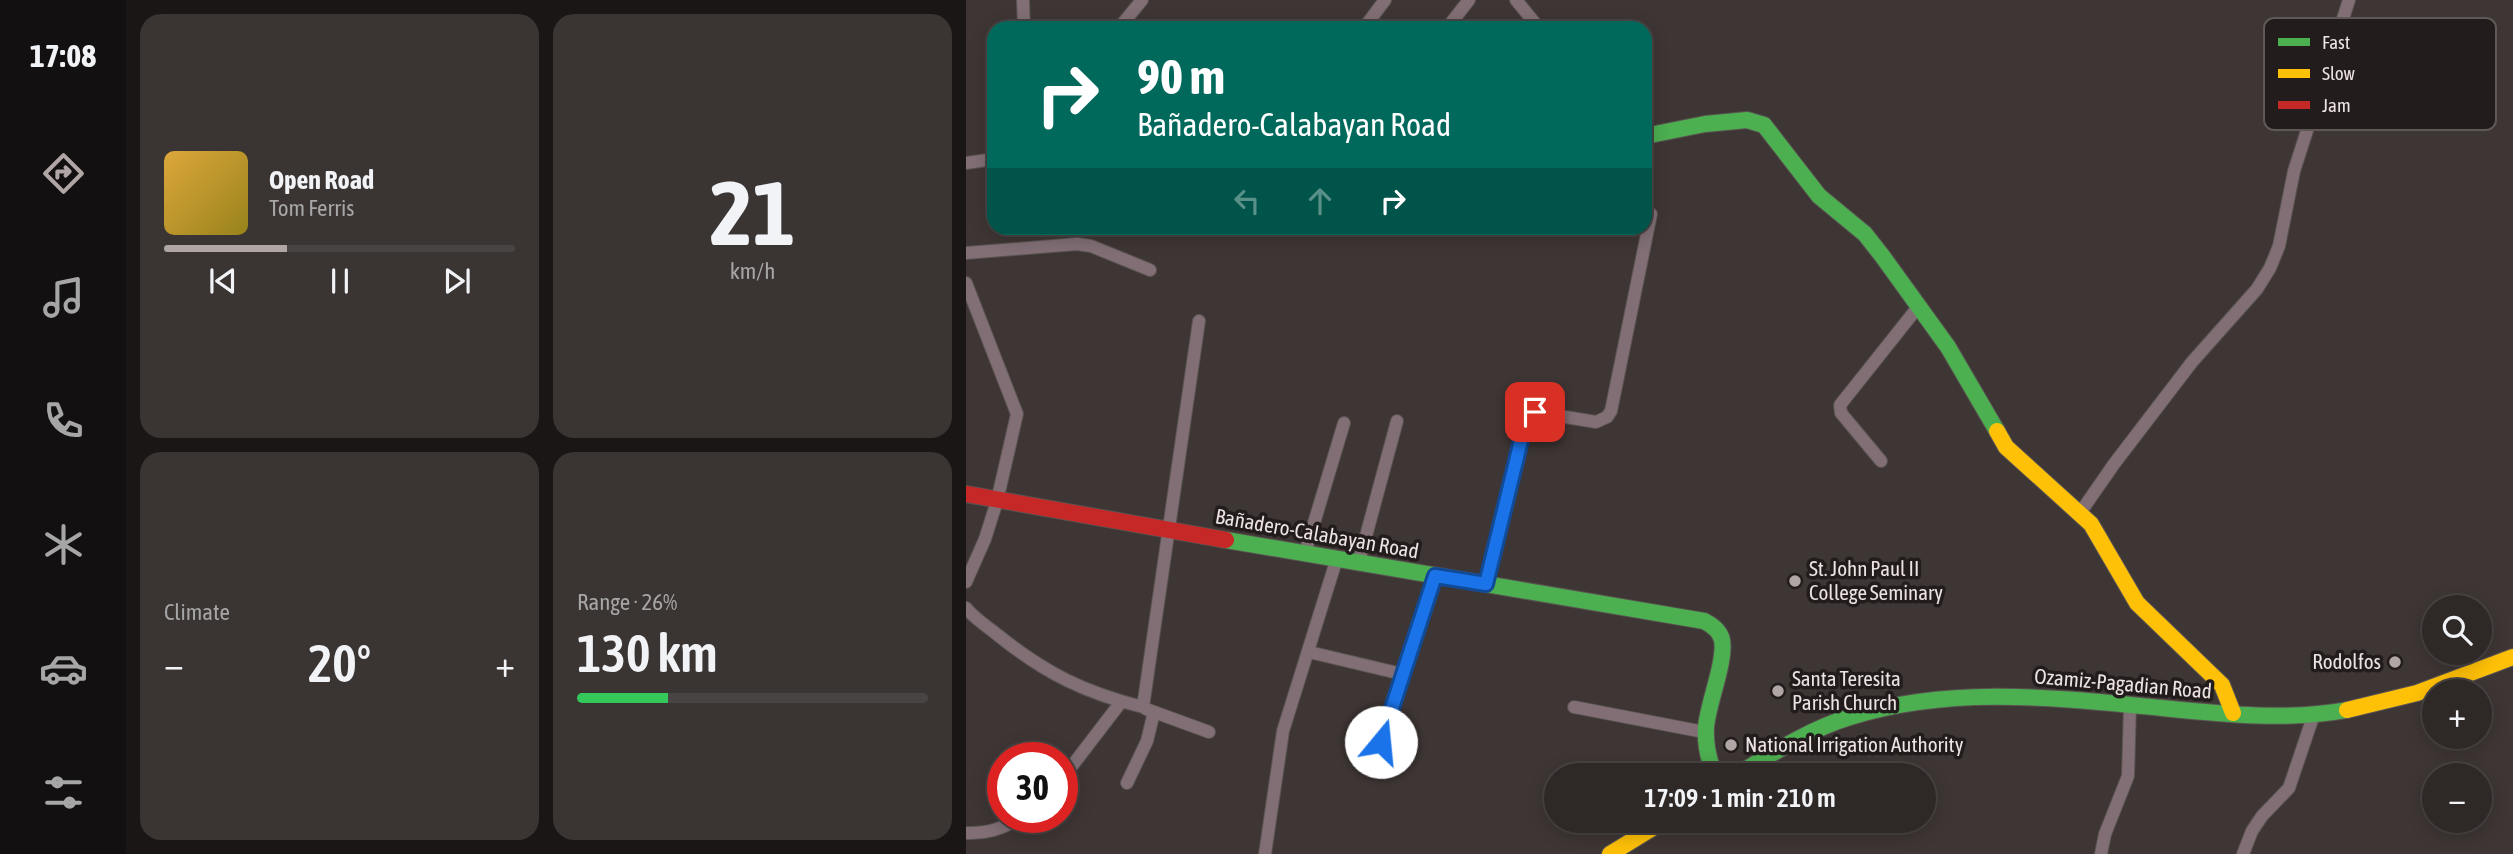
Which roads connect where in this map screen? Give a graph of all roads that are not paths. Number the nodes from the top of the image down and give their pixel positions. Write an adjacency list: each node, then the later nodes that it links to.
1 (1023, 0): 8 (street)
2 (1142, 0): 9 (street)
3 (1385, 0): 10 (street)
4 (1469, 0): 11 (street)
5 (1516, 0): 12 (street)
6 (2350, 0): 7 (street)
7 (2344, 18)
8 (1024, 21)
9 (1125, 21)
10 (1369, 21)
11 (1452, 21)
12 (1533, 21)
13 (2308, 130): 28 (street)
14 (1652, 135): 21 (street)
15 (987, 160): 16 (street)
16 (966, 163)
17 (1647, 235): 35 (street)
18 (966, 253): 19 (street)
19 (1150, 270)
20 (966, 283): 27 (street)
21 (1918, 307): 25 (street); 28 (street)
22 (1199, 321): 29 (street)
23 (1397, 421): 32 (street)
24 (1344, 423): 30 (street)
25 (1881, 461)
26 (966, 494): 27 (street, Bañadero-Calabayan Road)
27 (997, 501): 29 (street, Bañadero-Calabayan Road); 34 (street)
28 (2080, 513): 44 (street)
29 (1170, 530): 30 (street, Bañadero-Calabayan Road); 43 (street)
30 (1305, 553): 31 (street, Bañadero-Calabayan Road)
31 (1337, 558): 32 (street, Bañadero-Calabayan Road); 37 (street)
32 (1359, 562): 33 (street, Bañadero-Calabayan Road)
33 (1435, 576): 35 (street, Bañadero-Calabayan Road); 39 (street)
34 (966, 582)
35 (1486, 584): 47 (street, Bañadero-Calabayan Road)
36 (966, 608): 40 (street)
37 (1310, 652): 39 (street); 56 (street)
38 (2513, 657): 45 (street, Ozamiz-Pagadian Road)
39 (1402, 674): 48 (street)
40 (1121, 702): 43 (street); 49 (street)
41 (2130, 705): 44 (street, Ozamiz-Pagadian Road); 51 (street, Ozamiz-Pagadian Road); 58 (street)
42 (1574, 707): 47 (street)
43 (1149, 709): 46 (street); 52 (street)
44 (2233, 713): 45 (street, Ozamiz-Pagadian Road)
45 (2314, 714): 59 (street)
46 (1209, 732)
47 (1704, 732): 50 (street, Bañadero-Calabayan Road)
48 (1381, 742)
49 (1078, 758)
50 (1709, 763)
51 (1758, 763)
52 (1127, 783)
53 (987, 832): 54 (street)
54 (966, 833)
55 (1644, 833): 57 (street)
56 (1265, 854)
57 (1610, 854)
58 (2101, 854)
59 (2243, 854)

